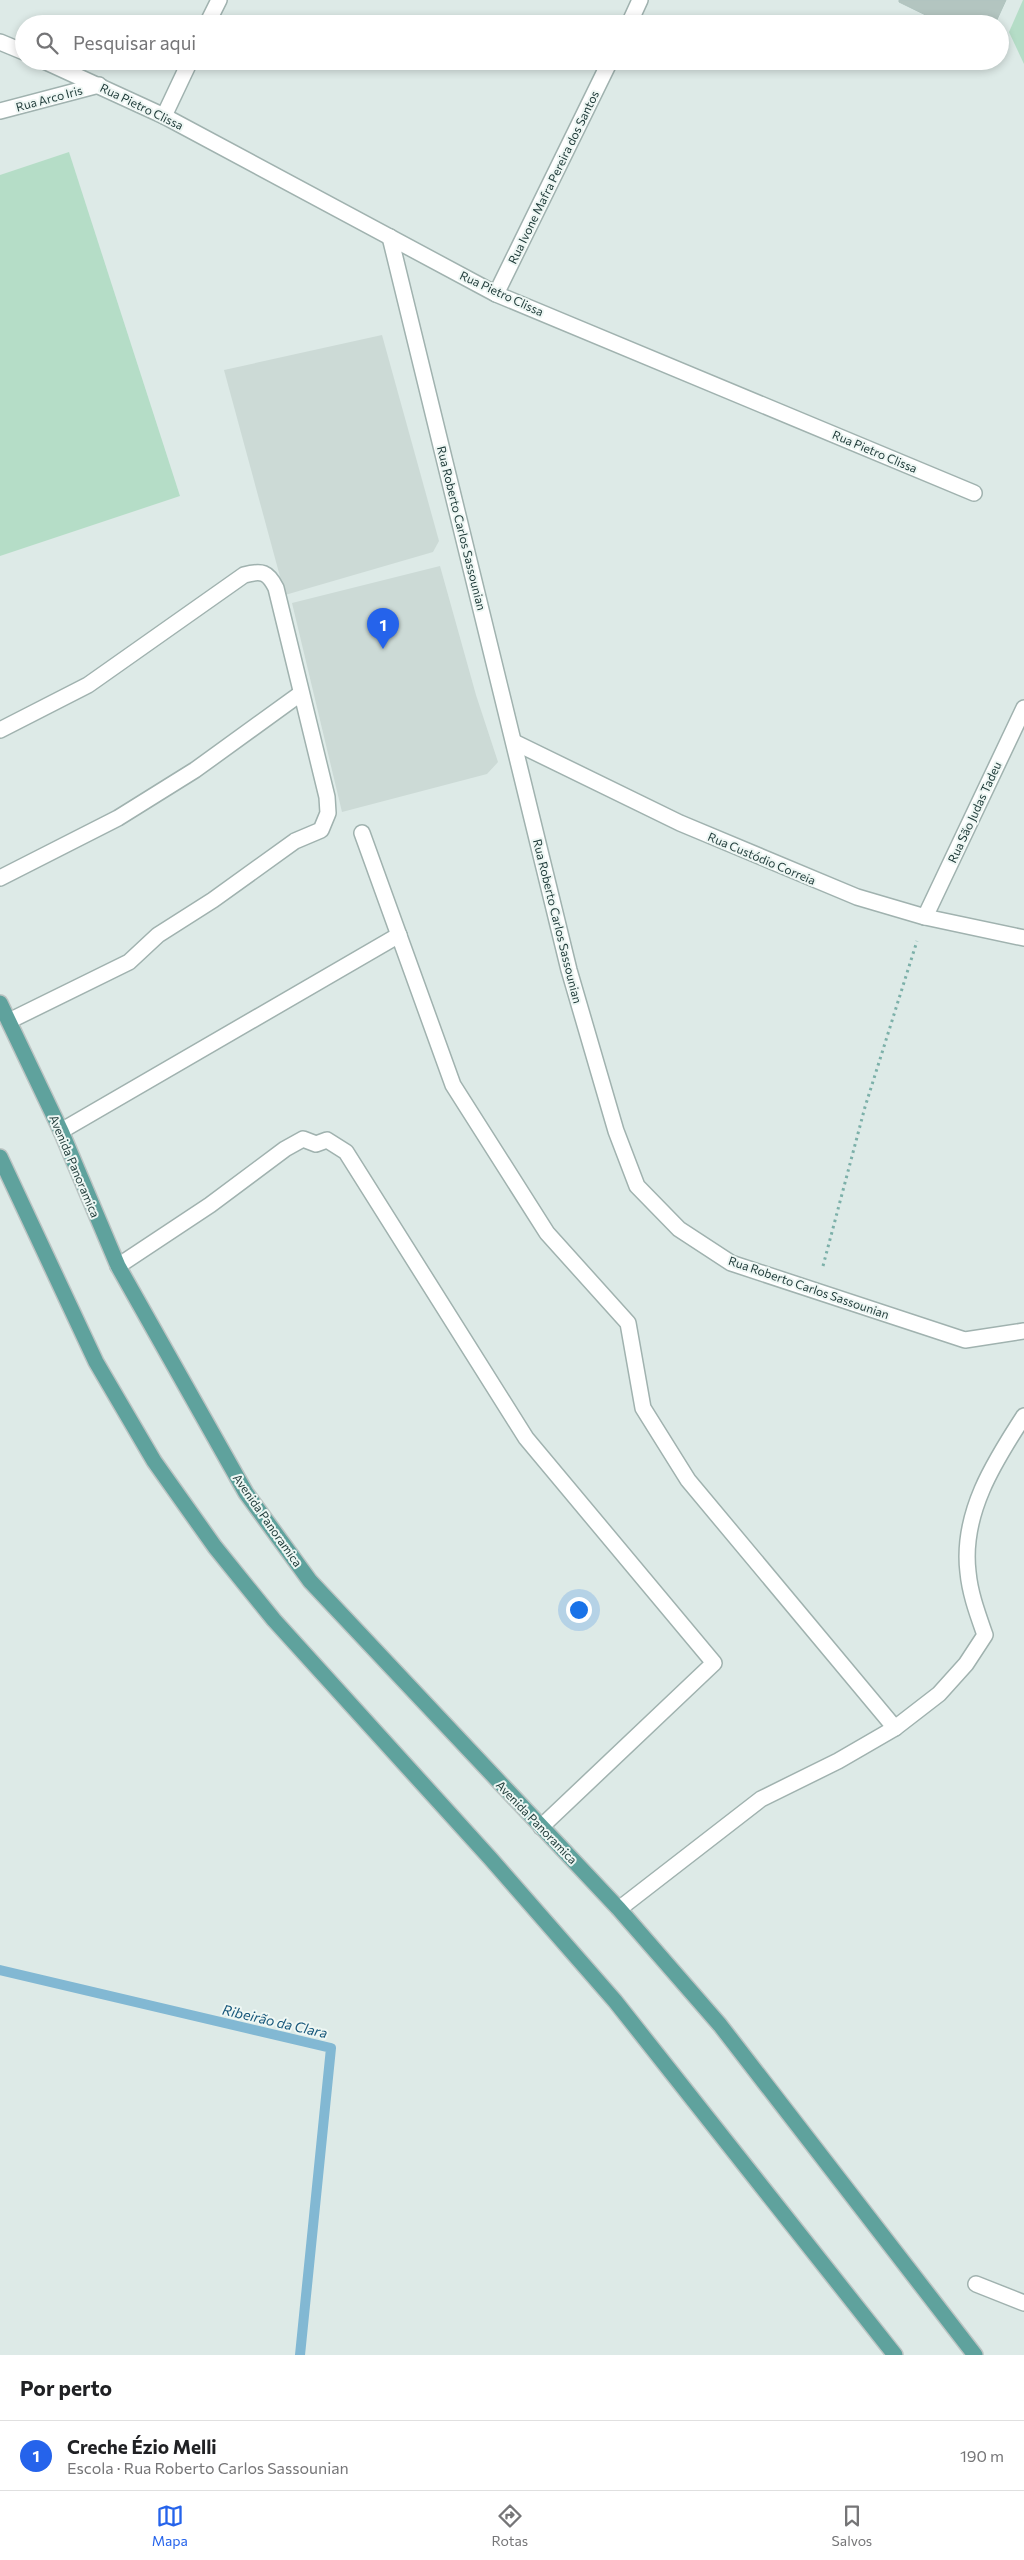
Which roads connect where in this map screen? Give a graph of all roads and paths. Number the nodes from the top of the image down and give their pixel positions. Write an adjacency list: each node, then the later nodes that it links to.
1 (219, 0): 3 (street)
2 (640, 0): 4 (street)
3 (212, 15)
4 (632, 15)
5 (0, 42): 6 (street)
6 (15, 48)
7 (65, 70): 10 (street, Rua Pietro Clissa)
8 (186, 70): 12 (street)
9 (606, 70): 14 (street, Rua Ivone Mafra Pereira dos Santos)
10 (99, 85): 11 (street, Rua Arco Iris); 12 (street, Rua Pietro Clissa)
11 (0, 111)
12 (164, 116): 13 (street, Rua Pietro Clissa)
13 (390, 236): 14 (street, Rua Pietro Clissa); 19 (street, Rua Roberto Carlos Sassounian)
14 (496, 294): 15 (street, Rua Pietro Clissa)
15 (974, 492)
16 (300, 694): 18 (street); 21 (street); 26 (street)
17 (1024, 708): 22 (street, Rua São Judas Tadeu)
18 (0, 730)
19 (514, 742): 22 (street, Rua Custódio Correia); 30 (street, Rua Roberto Carlos Sassounian)
20 (362, 833): 23 (street)
21 (0, 878)
22 (925, 917): 24 (street, Rua Custódio Correia); 30 (path)
23 (399, 935): 27 (street); 33 (street)
24 (1024, 938)
25 (0, 1003): 26 (main road, Avenida Panoramica)
26 (9, 1022): 27 (main road, Avenida Panoramica)
27 (61, 1132): 29 (main road, Avenida Panoramica)
28 (0, 1157): 38 (main road)
29 (118, 1266): 34 (main road, Avenida Panoramica); 34 (street)
30 (817, 1291): 31 (street, Rua Roberto Carlos Sassounian)
31 (1024, 1331)
32 (1024, 1416): 33 (street)
33 (895, 1728): 35 (street)
34 (541, 1826): 35 (main road, Avenida Panoramica)
35 (619, 1909): 39 (main road, Avenida Panoramica)
36 (976, 2284): 37 (street)
37 (1024, 2303)
38 (895, 2355)
39 (974, 2355)

